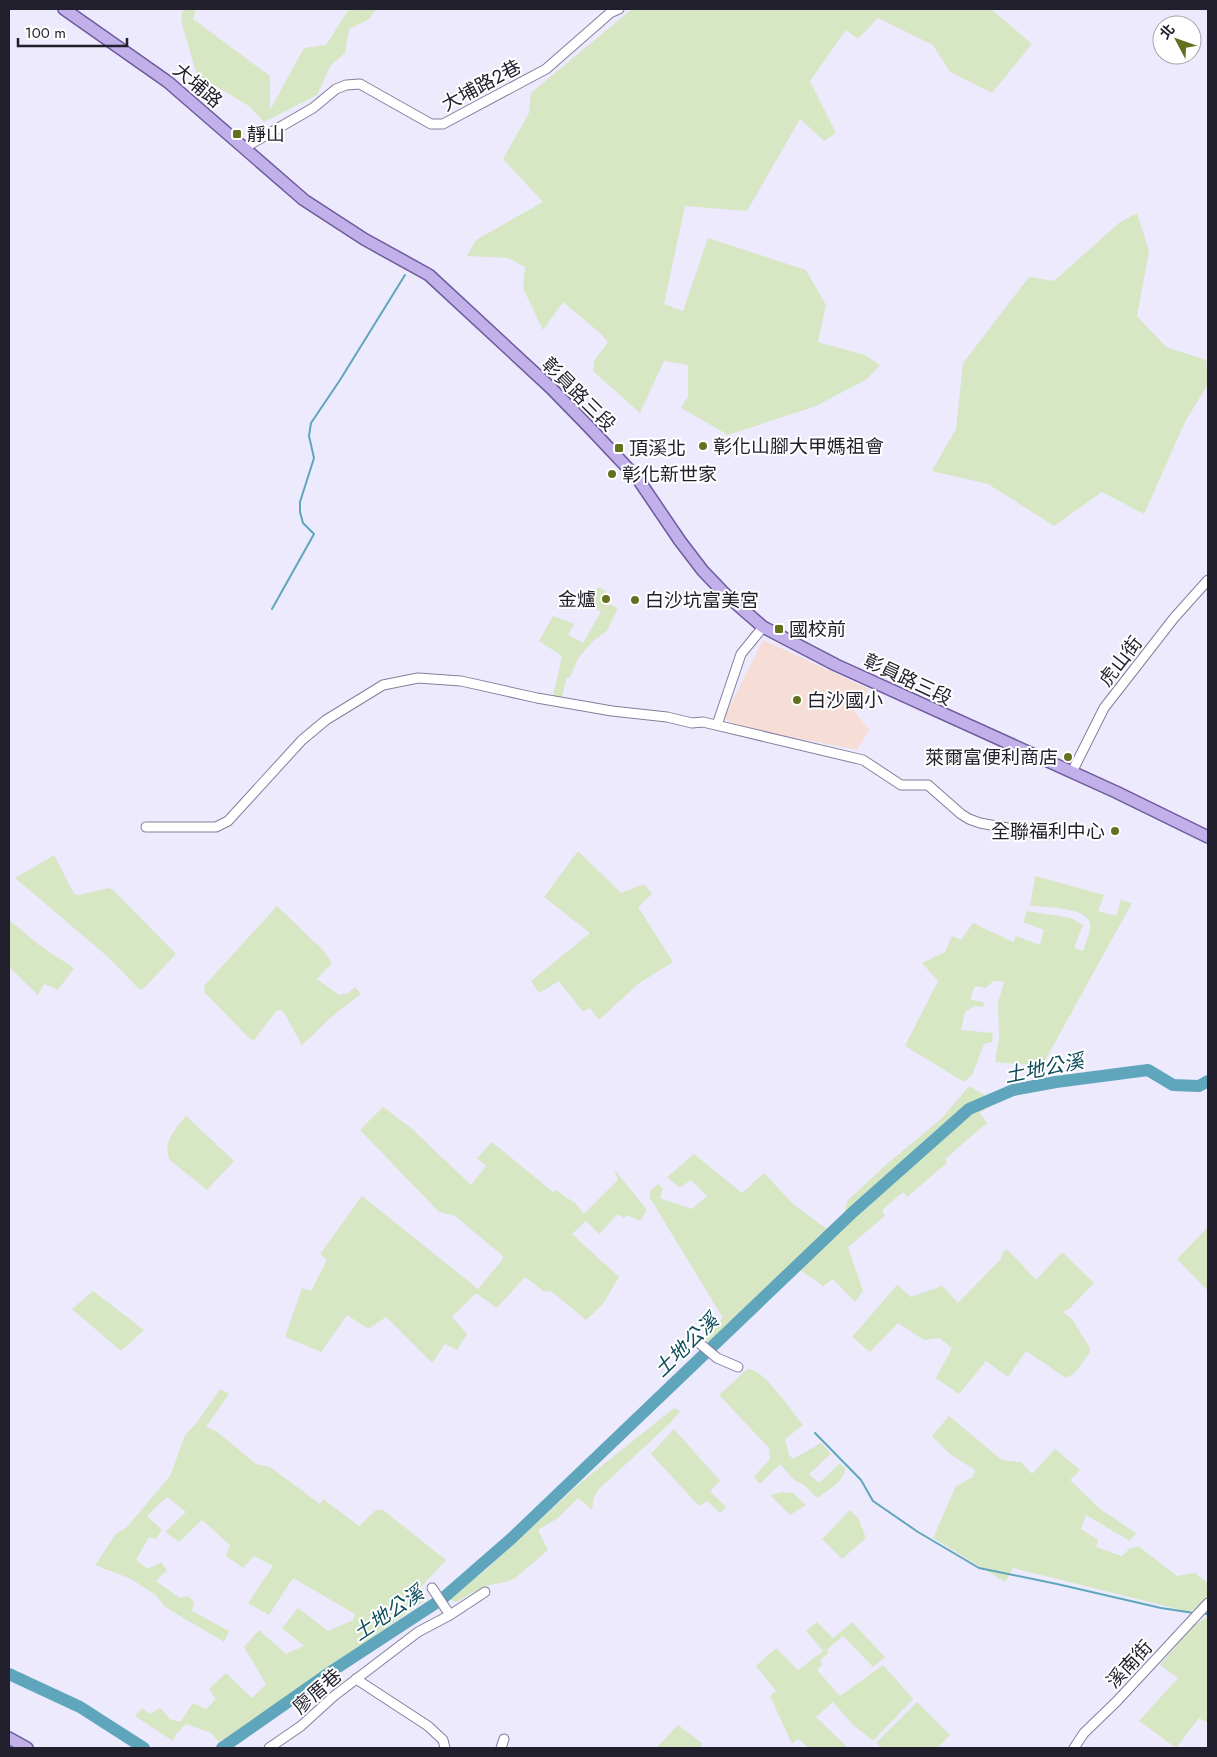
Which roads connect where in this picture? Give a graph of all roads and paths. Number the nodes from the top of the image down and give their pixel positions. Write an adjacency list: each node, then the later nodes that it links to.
1 (64, 9): 3 (main road, 大埔路)
2 (619, 9): 3 (street, 大埔路2巷)
3 (244, 148): 4 (main road, 大埔路)
4 (256, 160): 6 (main road, 彰員路三段)
5 (1208, 580): 8 (street, 虎山街)
6 (763, 627): 7 (street); 8 (main road, 彰員路三段)
7 (717, 725): 9 (street); 10 (street)
8 (1072, 772): 11 (main road, 彰員路三段)
9 (146, 827)
10 (1046, 834)
11 (1208, 836)
12 (701, 1344): 13 (street)
13 (738, 1367)
14 (433, 1590): 17 (street)
15 (485, 1592): 17 (street, 廖厝巷)
16 (1208, 1603): 25 (street, 溪南街)
17 (450, 1616): 18 (street, 廖厝巷)
18 (356, 1679): 22 (street, 廖厝巷); 23 (street)
19 (9, 1738): 21 (main road)
20 (504, 1739): 24 (street)
21 (28, 1748)
22 (269, 1748)
23 (445, 1748)
24 (501, 1748)
25 (1074, 1748)

